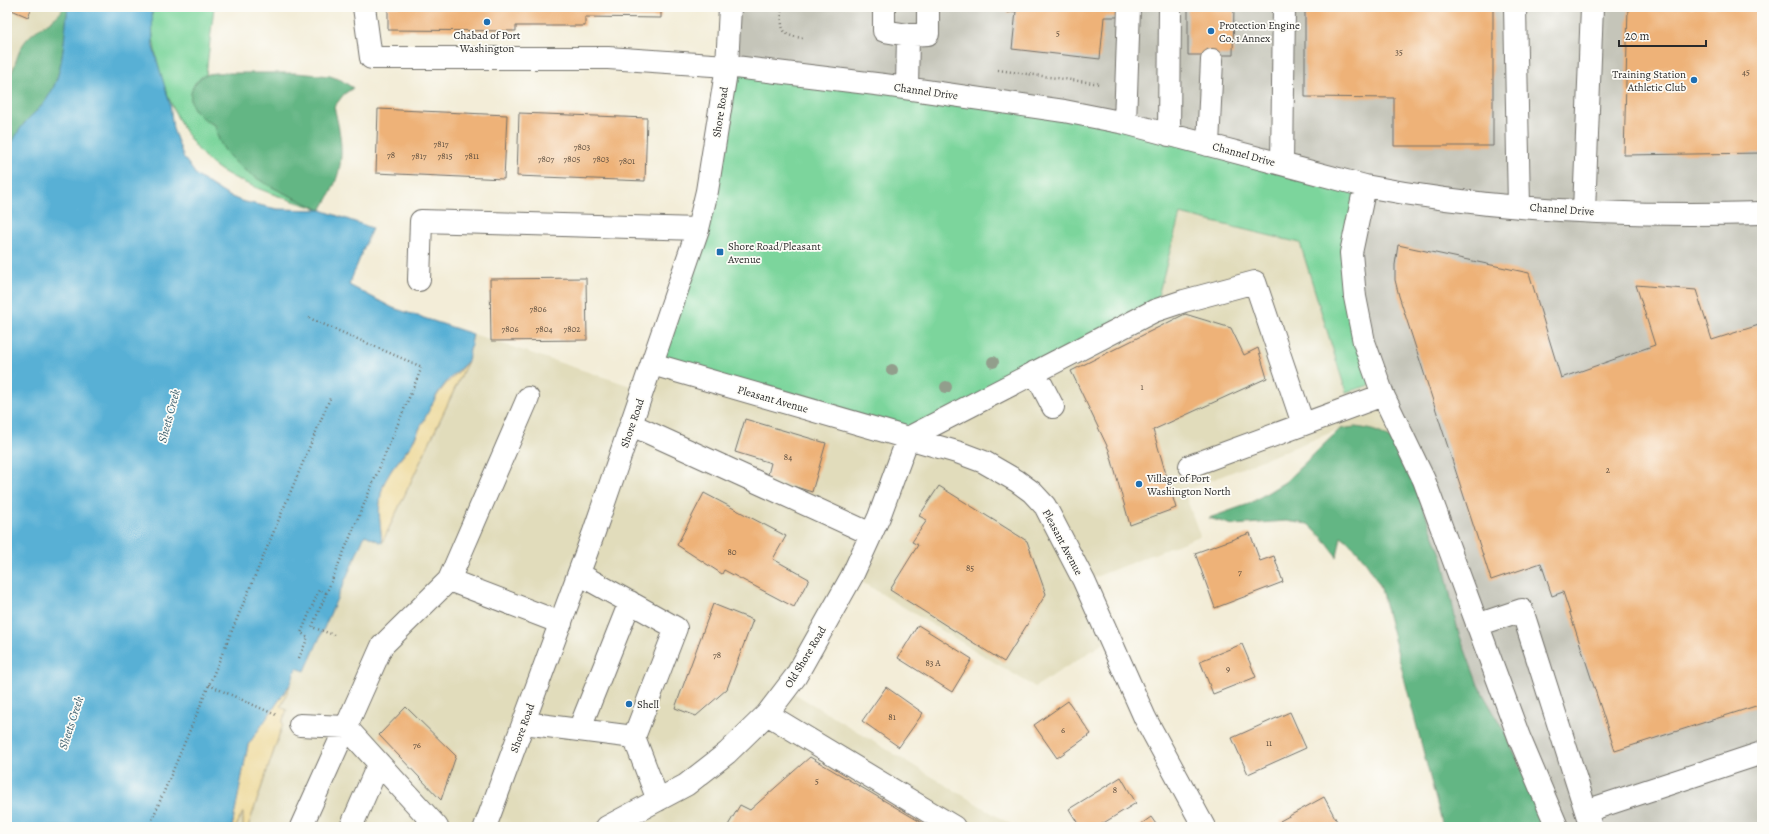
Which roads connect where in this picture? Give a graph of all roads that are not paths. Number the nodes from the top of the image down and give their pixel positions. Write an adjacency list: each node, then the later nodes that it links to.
1 (364, 7): 12 (street, Channel Drive)
2 (730, 7): 12 (street, Shore Road)
3 (884, 7): 10 (street)
4 (928, 7): 10 (street)
5 (1130, 7): 14 (street)
6 (1170, 7): 15 (street)
7 (1284, 7): 17 (street)
8 (1515, 7): 19 (street)
9 (1592, 7): 20 (street)
10 (908, 35): 13 (street)
11 (1212, 60): 16 (street)
12 (727, 66): 13 (street, Channel Drive); 22 (street, Shore Road)
13 (907, 88): 14 (street, Channel Drive)
14 (1126, 123): 15 (street, Channel Drive)
15 (1169, 135): 16 (street, Channel Drive)
16 (1208, 145): 17 (street, Channel Drive)
17 (1282, 164): 18 (street, Channel Drive)
18 (1365, 186): 19 (street, Channel Drive); 26 (street)
19 (1519, 206): 20 (street, Channel Drive)
20 (1584, 211): 21 (street, Channel Drive)
21 (1762, 213)
22 (698, 230): 23 (street); 24 (street, Shore Road)
23 (419, 280)
24 (652, 364): 30 (street, Shore Road); 31 (street, Pleasant Avenue)
25 (1035, 372): 28 (street); 29 (street); 31 (street)
26 (1383, 395): 29 (street); 38 (street)
27 (528, 398): 35 (street)
28 (1053, 407)
29 (1303, 424): 32 (street)
30 (632, 425): 33 (street); 34 (street, Shore Road)
31 (908, 438): 33 (street, Old Shore Road); 56 (street, Pleasant Avenue)
32 (1190, 466)
33 (871, 534): 39 (street, Old Shore Road)
34 (579, 574): 36 (street); 37 (street, Shore Road)
35 (449, 580): 37 (street); 42 (street)
36 (630, 602): 43 (street); 44 (street)
37 (561, 624): 40 (street, Shore Road)
38 (1477, 625): 48 (street); 57 (street)
39 (767, 714): 47 (street, Old Shore Road); 55 (street)
40 (524, 723): 43 (street); 53 (street, Shore Road)
41 (300, 725): 42 (street)
42 (346, 726): 46 (street); 50 (street)
43 (579, 730): 44 (street)
44 (634, 737): 47 (street)
45 (1762, 753): 48 (street)
46 (379, 763): 51 (street); 52 (street)
47 (658, 800): 49 (street, Old Shore Road)
48 (1589, 819)
49 (640, 820): 54 (street, Old Shore Road)
50 (301, 827)
51 (351, 827)
52 (437, 827)
53 (486, 827)
54 (607, 827)
55 (954, 827)
56 (1204, 827)
57 (1557, 827)

